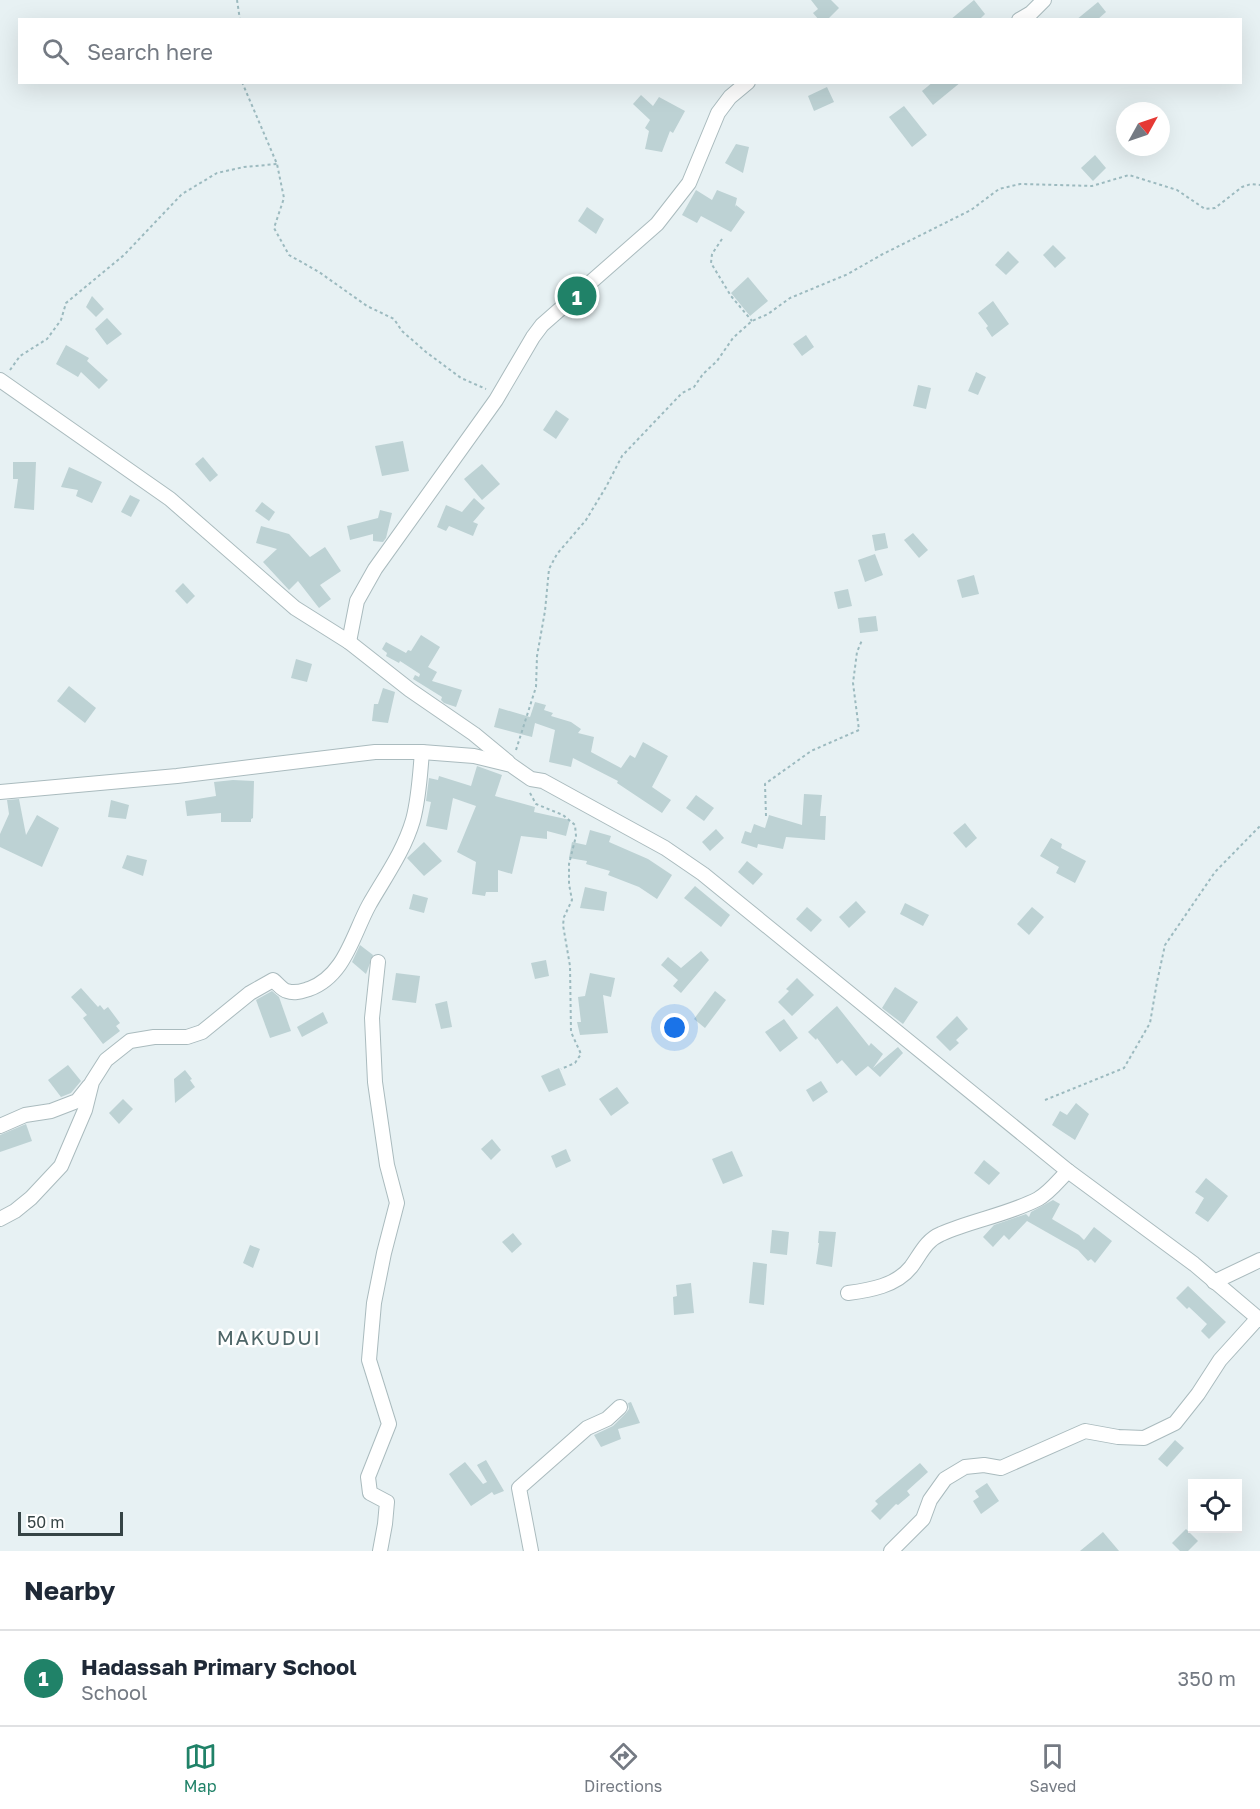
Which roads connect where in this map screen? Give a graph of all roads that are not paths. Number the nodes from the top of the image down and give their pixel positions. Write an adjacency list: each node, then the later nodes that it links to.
1 (1044, 0): 2 (street)
2 (1022, 18)
3 (746, 84): 5 (street)
4 (0, 381): 5 (street)
5 (349, 642): 7 (street)
6 (422, 752): 7 (street); 8 (street); 10 (street)
7 (511, 765): 12 (street)
8 (0, 792)
9 (378, 962): 19 (street)
10 (92, 1082): 11 (street); 13 (street)
11 (0, 1126)
12 (1068, 1171): 15 (street); 16 (street)
13 (0, 1219)
14 (1260, 1260): 15 (street)
15 (1215, 1282): 17 (street)
16 (848, 1293)
17 (1259, 1319): 21 (street)
18 (620, 1407): 20 (street)
19 (380, 1551)
20 (531, 1551)
21 (891, 1551)

